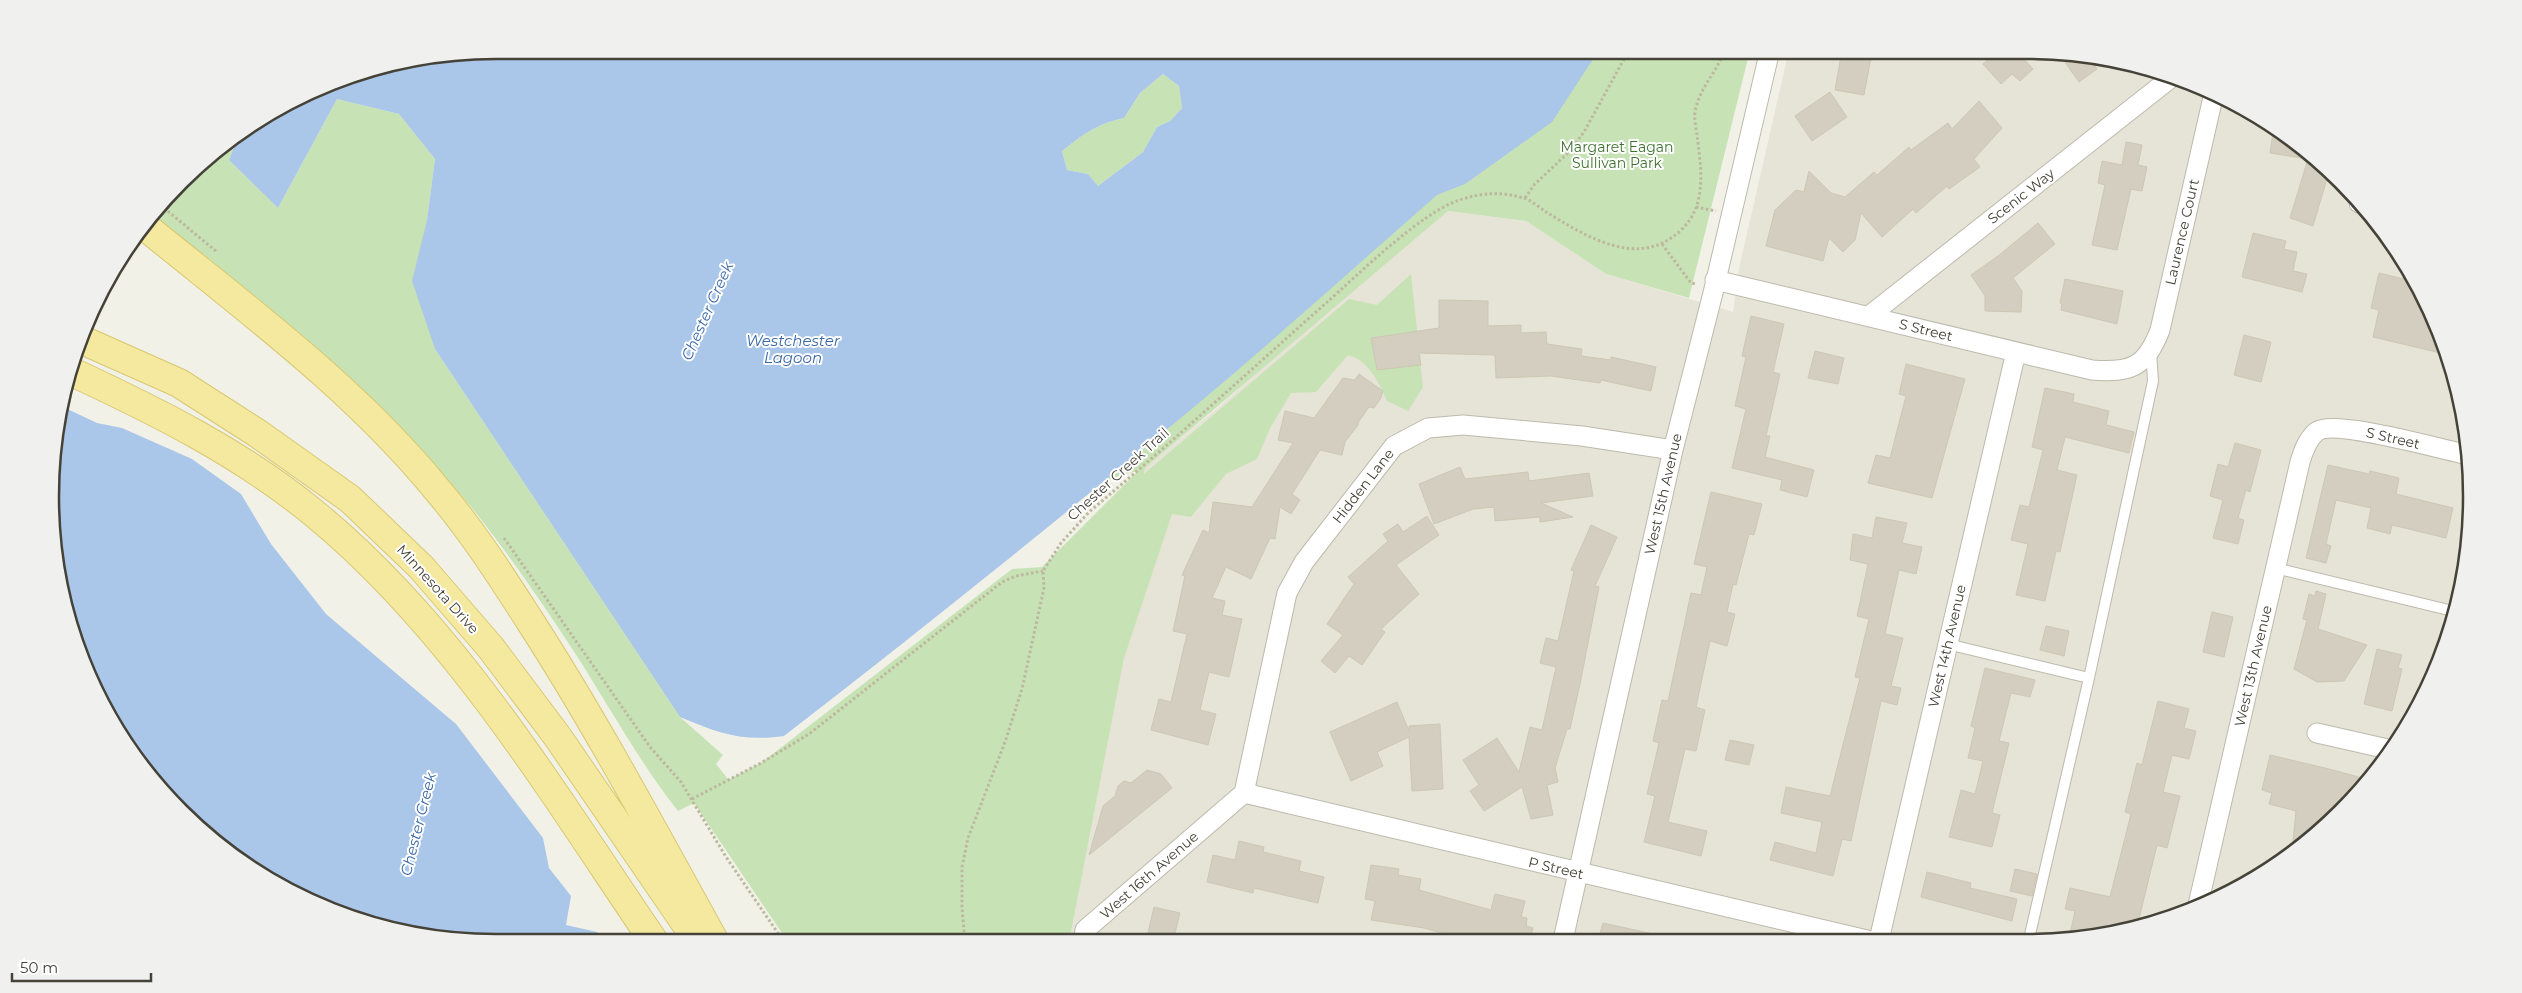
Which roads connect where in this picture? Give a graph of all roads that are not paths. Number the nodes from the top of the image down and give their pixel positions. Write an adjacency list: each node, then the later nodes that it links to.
1 (1768, 59): 5 (street, West 15th Avenue)
2 (2166, 82): 6 (street, Scenic Way)
3 (2212, 101): 8 (street, Laurence Court)
4 (149, 230): 26 (main road)
5 (1714, 286): 6 (street, S Street); 13 (street, West 15th Avenue)
6 (1869, 316): 9 (street, S Street)
7 (87, 342): 25 (main road, Minnesota Drive)
8 (2151, 351): 10 (street, Laurence Court); 18 (lane)
9 (2016, 352): 10 (street, S Street); 17 (street, West 14th Avenue)
10 (2137, 364)
11 (77, 374): 24 (main road)
12 (2317, 431): 14 (street, S Street); 15 (street, West 13th Avenue)
13 (1673, 450): 21 (street, Hidden Lane); 22 (street, West 15th Avenue)
14 (2461, 453)
15 (2276, 568): 16 (lane); 23 (street, West 13th Avenue)
16 (2448, 610)
17 (1948, 644): 18 (lane); 30 (street, West 14th Avenue)
18 (2089, 678): 31 (lane)
19 (2317, 733): 20 (street)
20 (2383, 748)
21 (1244, 793): 22 (street, P Street); 27 (street, West 16th Avenue)
22 (1578, 873): 28 (street, West 15th Avenue); 29 (street, P Street)
23 (2200, 898)
24 (649, 934)
25 (693, 934)
26 (711, 934)
27 (1084, 934)
28 (1564, 934)
29 (1841, 934)
30 (1880, 934)
31 (2030, 934)

